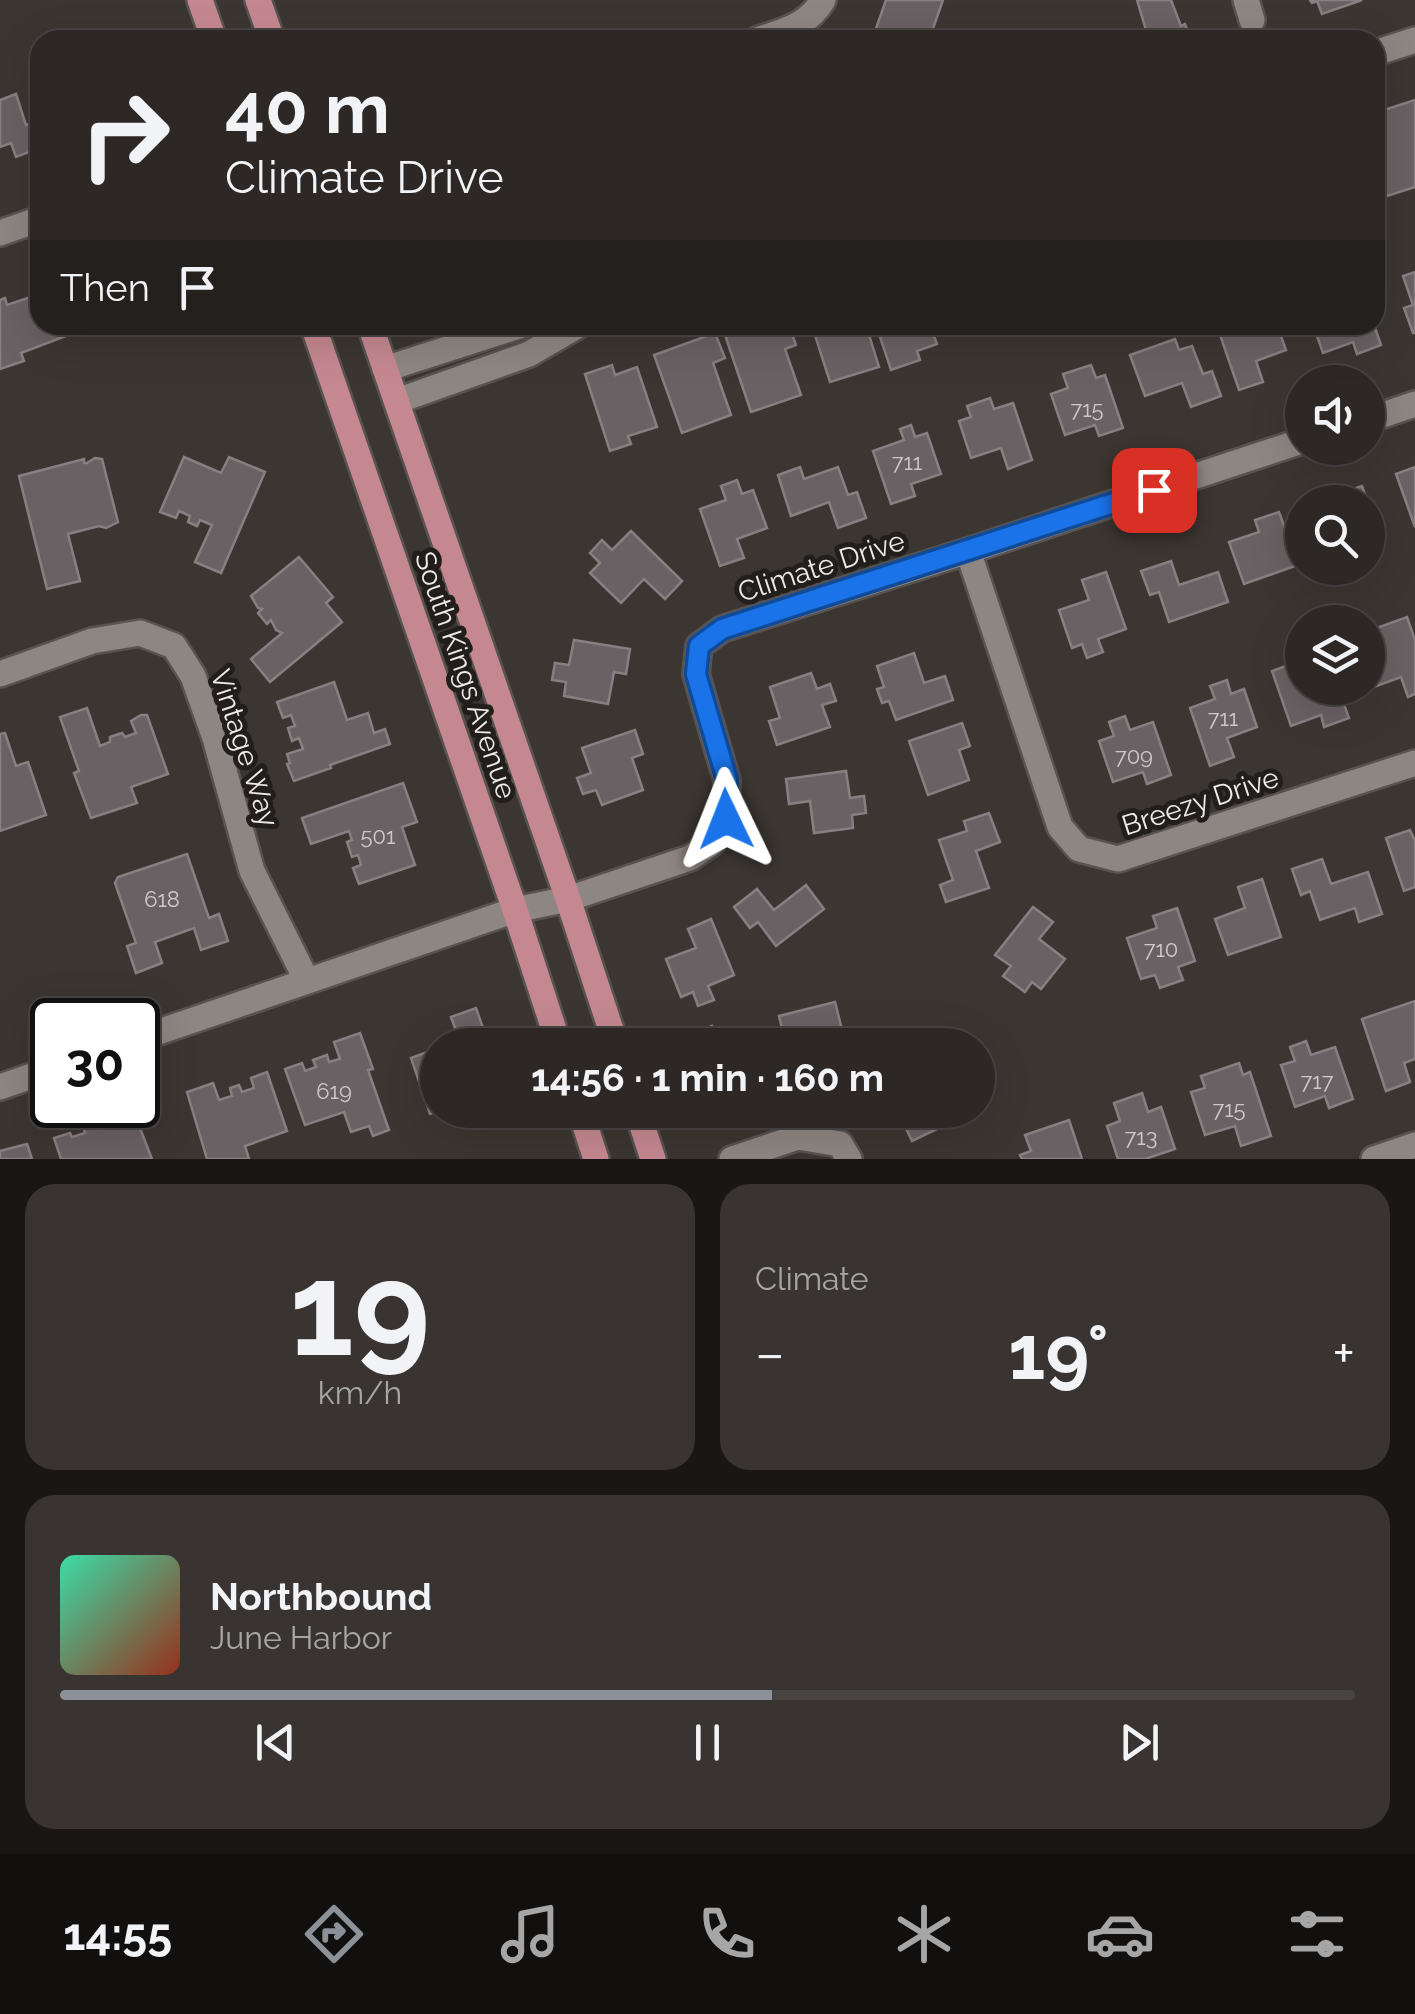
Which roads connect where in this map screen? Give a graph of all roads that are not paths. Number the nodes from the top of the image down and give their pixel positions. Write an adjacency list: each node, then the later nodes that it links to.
1 (200, 0): 4 (main road)
2 (258, 0): 5 (main road)
3 (823, 0): 6 (street)
4 (210, 30)
5 (268, 30)
6 (786, 30)
7 (1415, 40): 8 (street)
8 (1385, 50)
9 (30, 222): 10 (street)
10 (0, 233)
11 (316, 335): 24 (main road, South Kings Avenue)
12 (373, 335): 15 (main road, South Kings Avenue)
13 (491, 335): 15 (street)
14 (562, 335): 16 (street)
15 (385, 369): 16 (main road, South Kings Avenue)
16 (397, 401): 23 (main road, South Kings Avenue)
17 (1415, 404): 18 (street)
18 (1385, 414)
19 (1285, 447): 20 (street, Climate Drive)
20 (968, 551): 22 (street, Breezy Drive); 23 (street, Climate Drive)
21 (0, 674): 25 (street, Vintage Way)
22 (1415, 763)
23 (568, 899): 24 (street, Climate Drive); 27 (main road, South Kings Avenue)
24 (516, 910): 25 (street); 26 (main road, South Kings Avenue)
25 (307, 981): 28 (street)
26 (554, 1028)
27 (610, 1028)
28 (160, 1031)
29 (30, 1077): 30 (street)
30 (0, 1088)
31 (586, 1128): 34 (main road)
32 (643, 1128): 35 (main road)
33 (1415, 1145): 38 (street)
34 (596, 1159)
35 (653, 1159)
36 (732, 1159): 37 (street)
37 (849, 1159)
38 (1374, 1159)

